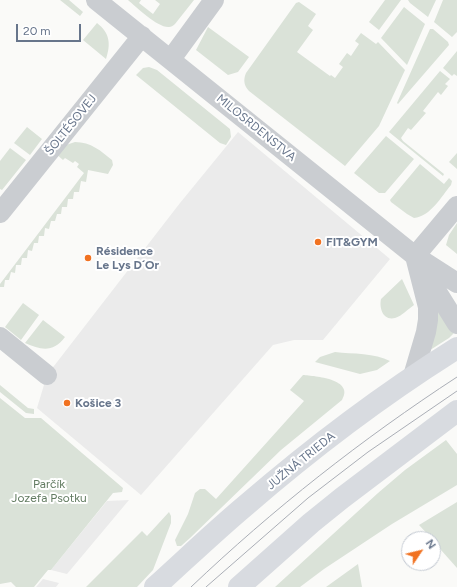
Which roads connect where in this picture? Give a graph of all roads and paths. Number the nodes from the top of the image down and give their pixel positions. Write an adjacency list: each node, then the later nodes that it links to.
1 (96, 0): 3 (street, MILOSRDENSTVA)
2 (214, 0): 4 (street)
3 (142, 36): 4 (street, MILOSRDENSTVA); 6 (street, ŠOLTÉSOVEJ)
4 (172, 59): 7 (street, MILOSRDENSTVA)
5 (457, 206): 7 (street)
6 (0, 213)
7 (415, 256): 8 (street, MILOSRDENSTVA); 9 (street); 13 (street)
8 (456, 282)
9 (457, 324)
10 (0, 337): 12 (street)
11 (457, 348): 13 (street, JUŽNÁ TRIEDA)
12 (47, 375)
13 (413, 376): 15 (street, JUŽNÁ TRIEDA)
14 (457, 411): 16 (street)
15 (155, 587)
16 (239, 587)

